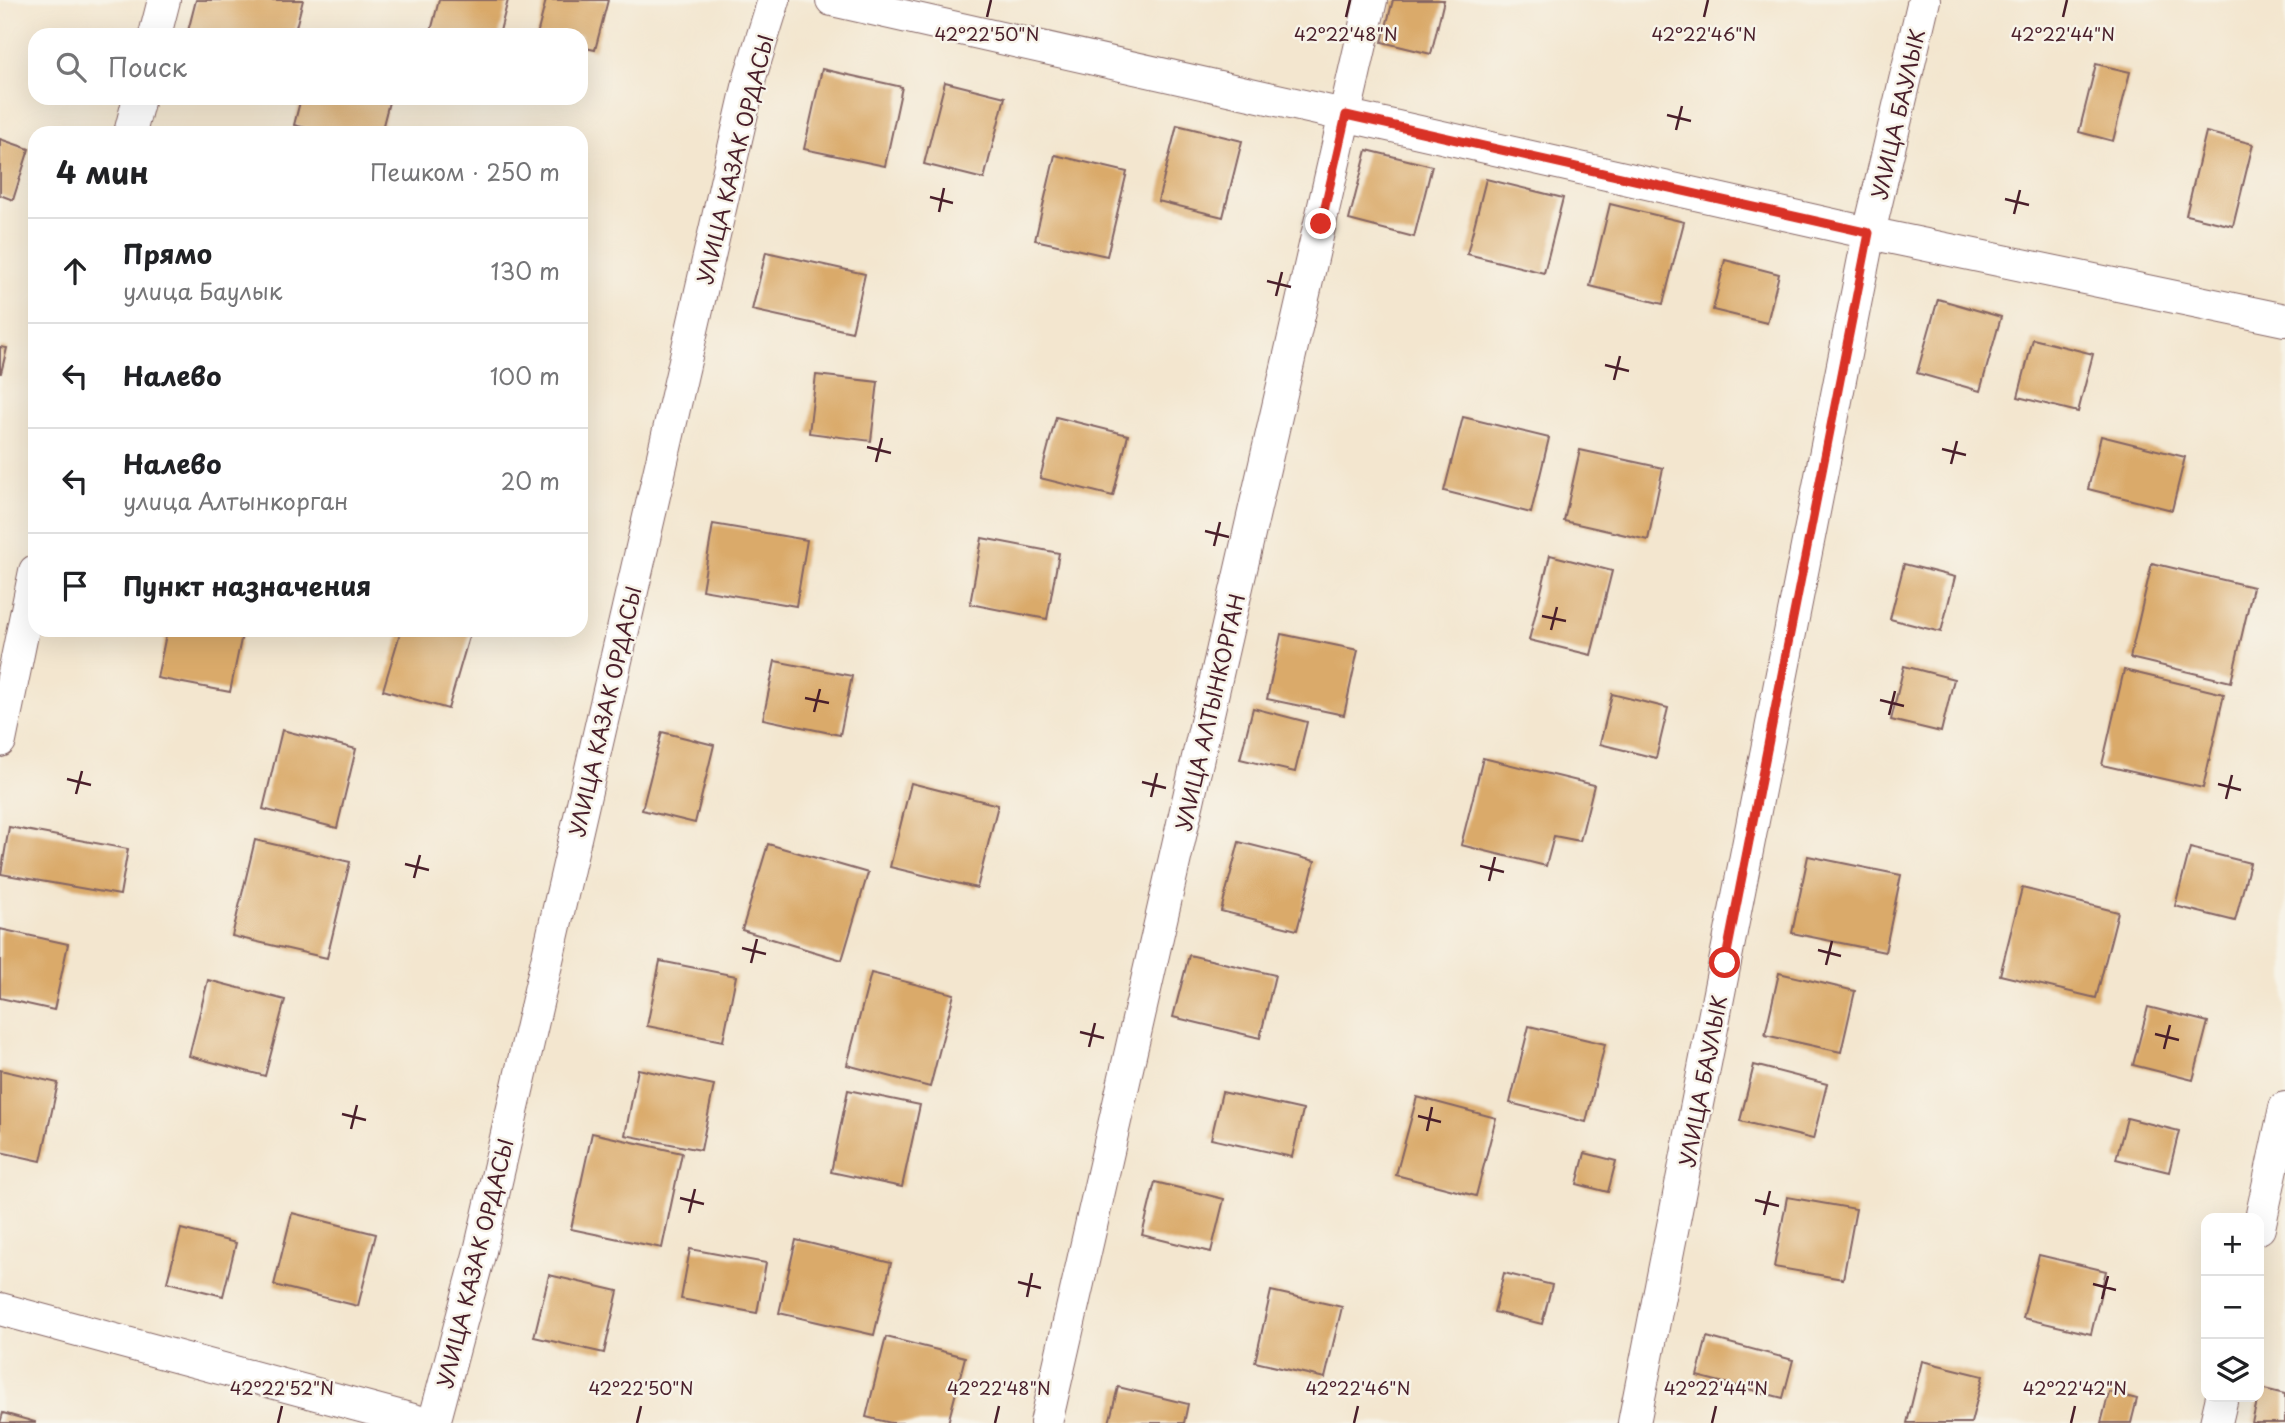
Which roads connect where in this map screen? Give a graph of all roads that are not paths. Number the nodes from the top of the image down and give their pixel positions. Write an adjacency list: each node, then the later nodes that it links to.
1 (164, 0): 6 (street)
2 (774, 0): 19 (street, УЛИЦА КАЗАК ОРДАСЫ)
3 (832, 0): 8 (street)
4 (1371, 0): 8 (street, УЛИЦА АЛТЫНКОРГАН)
5 (1924, 0): 10 (street, УЛИЦА БАУЛЫК)
6 (157, 28)
7 (137, 105): 9 (street)
8 (1346, 115): 10 (street); 20 (street, УЛИЦА АЛТЫНКОРГАН)
9 (132, 126)
10 (1869, 233): 11 (street); 21 (street, УЛИЦА БАУЛЫК)
11 (2285, 320)
12 (28, 605): 13 (street)
13 (0, 741)
14 (2285, 1108): 15 (street)
15 (2262, 1213)
16 (0, 1309): 18 (street)
17 (2221, 1402): 22 (street)
18 (424, 1423)
19 (434, 1423)
20 (1046, 1423)
21 (1634, 1423)
22 (2216, 1423)

